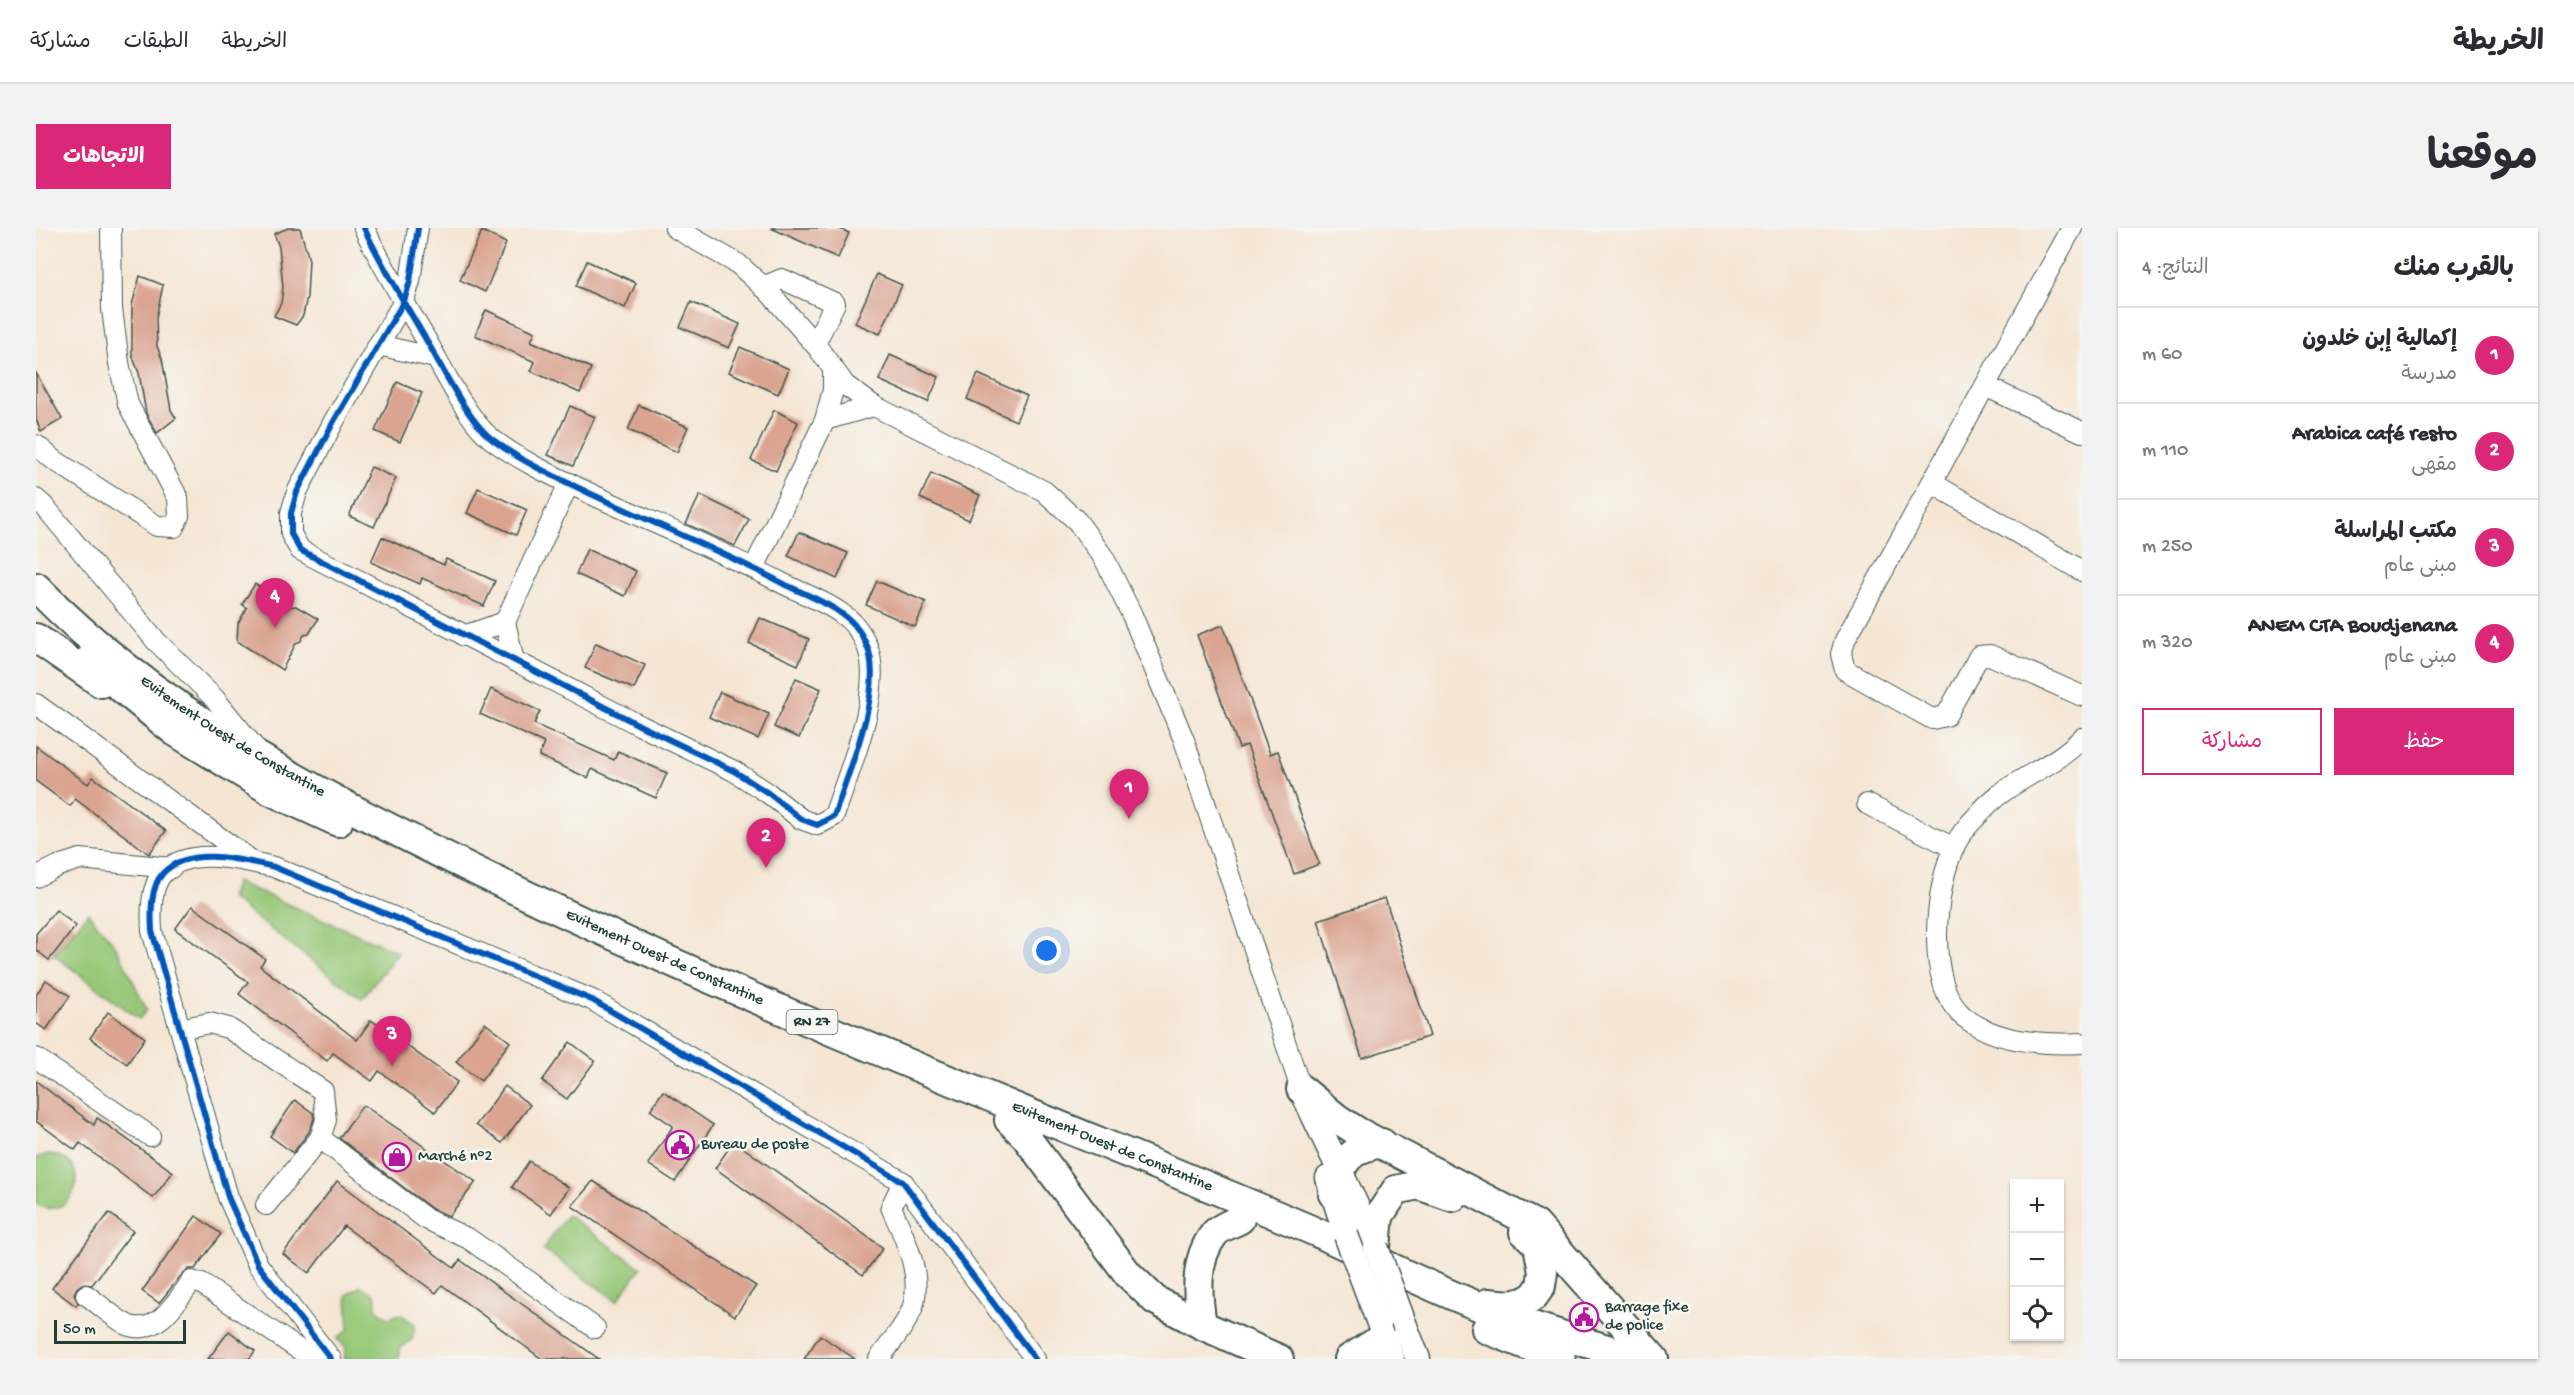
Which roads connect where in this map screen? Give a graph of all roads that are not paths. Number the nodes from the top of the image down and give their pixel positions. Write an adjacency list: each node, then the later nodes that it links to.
1 (111, 228): 16 (street)
2 (364, 228): 7 (street)
3 (418, 228): 7 (street)
4 (2072, 228): 12 (street)
5 (688, 231): 6 (street)
6 (764, 287): 8 (street); 8 (street)
7 (404, 301): 9 (street); 10 (street)
8 (814, 344): 11 (street)
9 (378, 345): 10 (street); 25 (street)
10 (436, 358): 17 (street)
11 (833, 368): 13 (street); 14 (street)
12 (1985, 386): 15 (street); 18 (street)
13 (874, 406): 14 (street); 41 (street)
14 (825, 420): 20 (street)
15 (2082, 432)
16 (36, 444)
17 (569, 483): 20 (street); 24 (street)
18 (1932, 483): 21 (street); 28 (street)
19 (36, 499): 32 (street)
20 (754, 568): 27 (street)
21 (2082, 571)
22 (36, 587): 32 (highway, Evitement Ouest de Constantine / RN 27)
23 (36, 612): 30 (highway, Evitement Ouest de Constantine / RN 27)
24 (505, 622): 25 (street); 27 (street)
25 (464, 636): 27 (street)
26 (36, 638): 30 (highway)
27 (514, 661)
28 (2082, 696)
29 (36, 704): 35 (street)
30 (174, 731): 42 (highway, Evitement Ouest de Constantine / RN 27)
31 (2082, 738): 34 (street)
32 (265, 760): 52 (highway, Evitement Ouest de Constantine / RN 27)
33 (1867, 804): 34 (street)
34 (1954, 848): 39 (street)
35 (254, 862): 36 (street); 47 (street)
36 (171, 868): 37 (street); 38 (street)
37 (36, 877)
38 (180, 1029): 44 (street); 58 (street)
39 (2082, 1043)
40 (36, 1058): 43 (street)
41 (1301, 1089): 45 (highway); 46 (main road)
42 (1009, 1120): 49 (highway, Evitement Ouest de Constantine / RN 27); 53 (highway)
43 (150, 1136)
44 (320, 1138): 48 (street); 54 (street)
45 (1382, 1143): 46 (highway); 65 (highway)
46 (1336, 1181): 50 (main road); 55 (main road, bridge)
47 (903, 1182): 56 (street); 59 (street)
48 (266, 1205)
49 (1240, 1219): 53 (highway); 63 (highway, Evitement Ouest de Constantine / RN 27)
50 (1376, 1247): 52 (highway); 55 (main road, bridge)
51 (86, 1295): 57 (street)
52 (1460, 1299): 64 (highway, Evitement Ouest de Constantine / RN 27)
53 (1202, 1325): 60 (highway)
54 (595, 1328)
55 (1390, 1336): 61 (highway); 62 (main road)
56 (1030, 1357)
57 (313, 1359)
58 (332, 1359)
59 (879, 1359)
60 (1279, 1359)
61 (1349, 1359)
62 (1418, 1359)
63 (1562, 1359)
64 (1641, 1359)
65 (1654, 1359)

